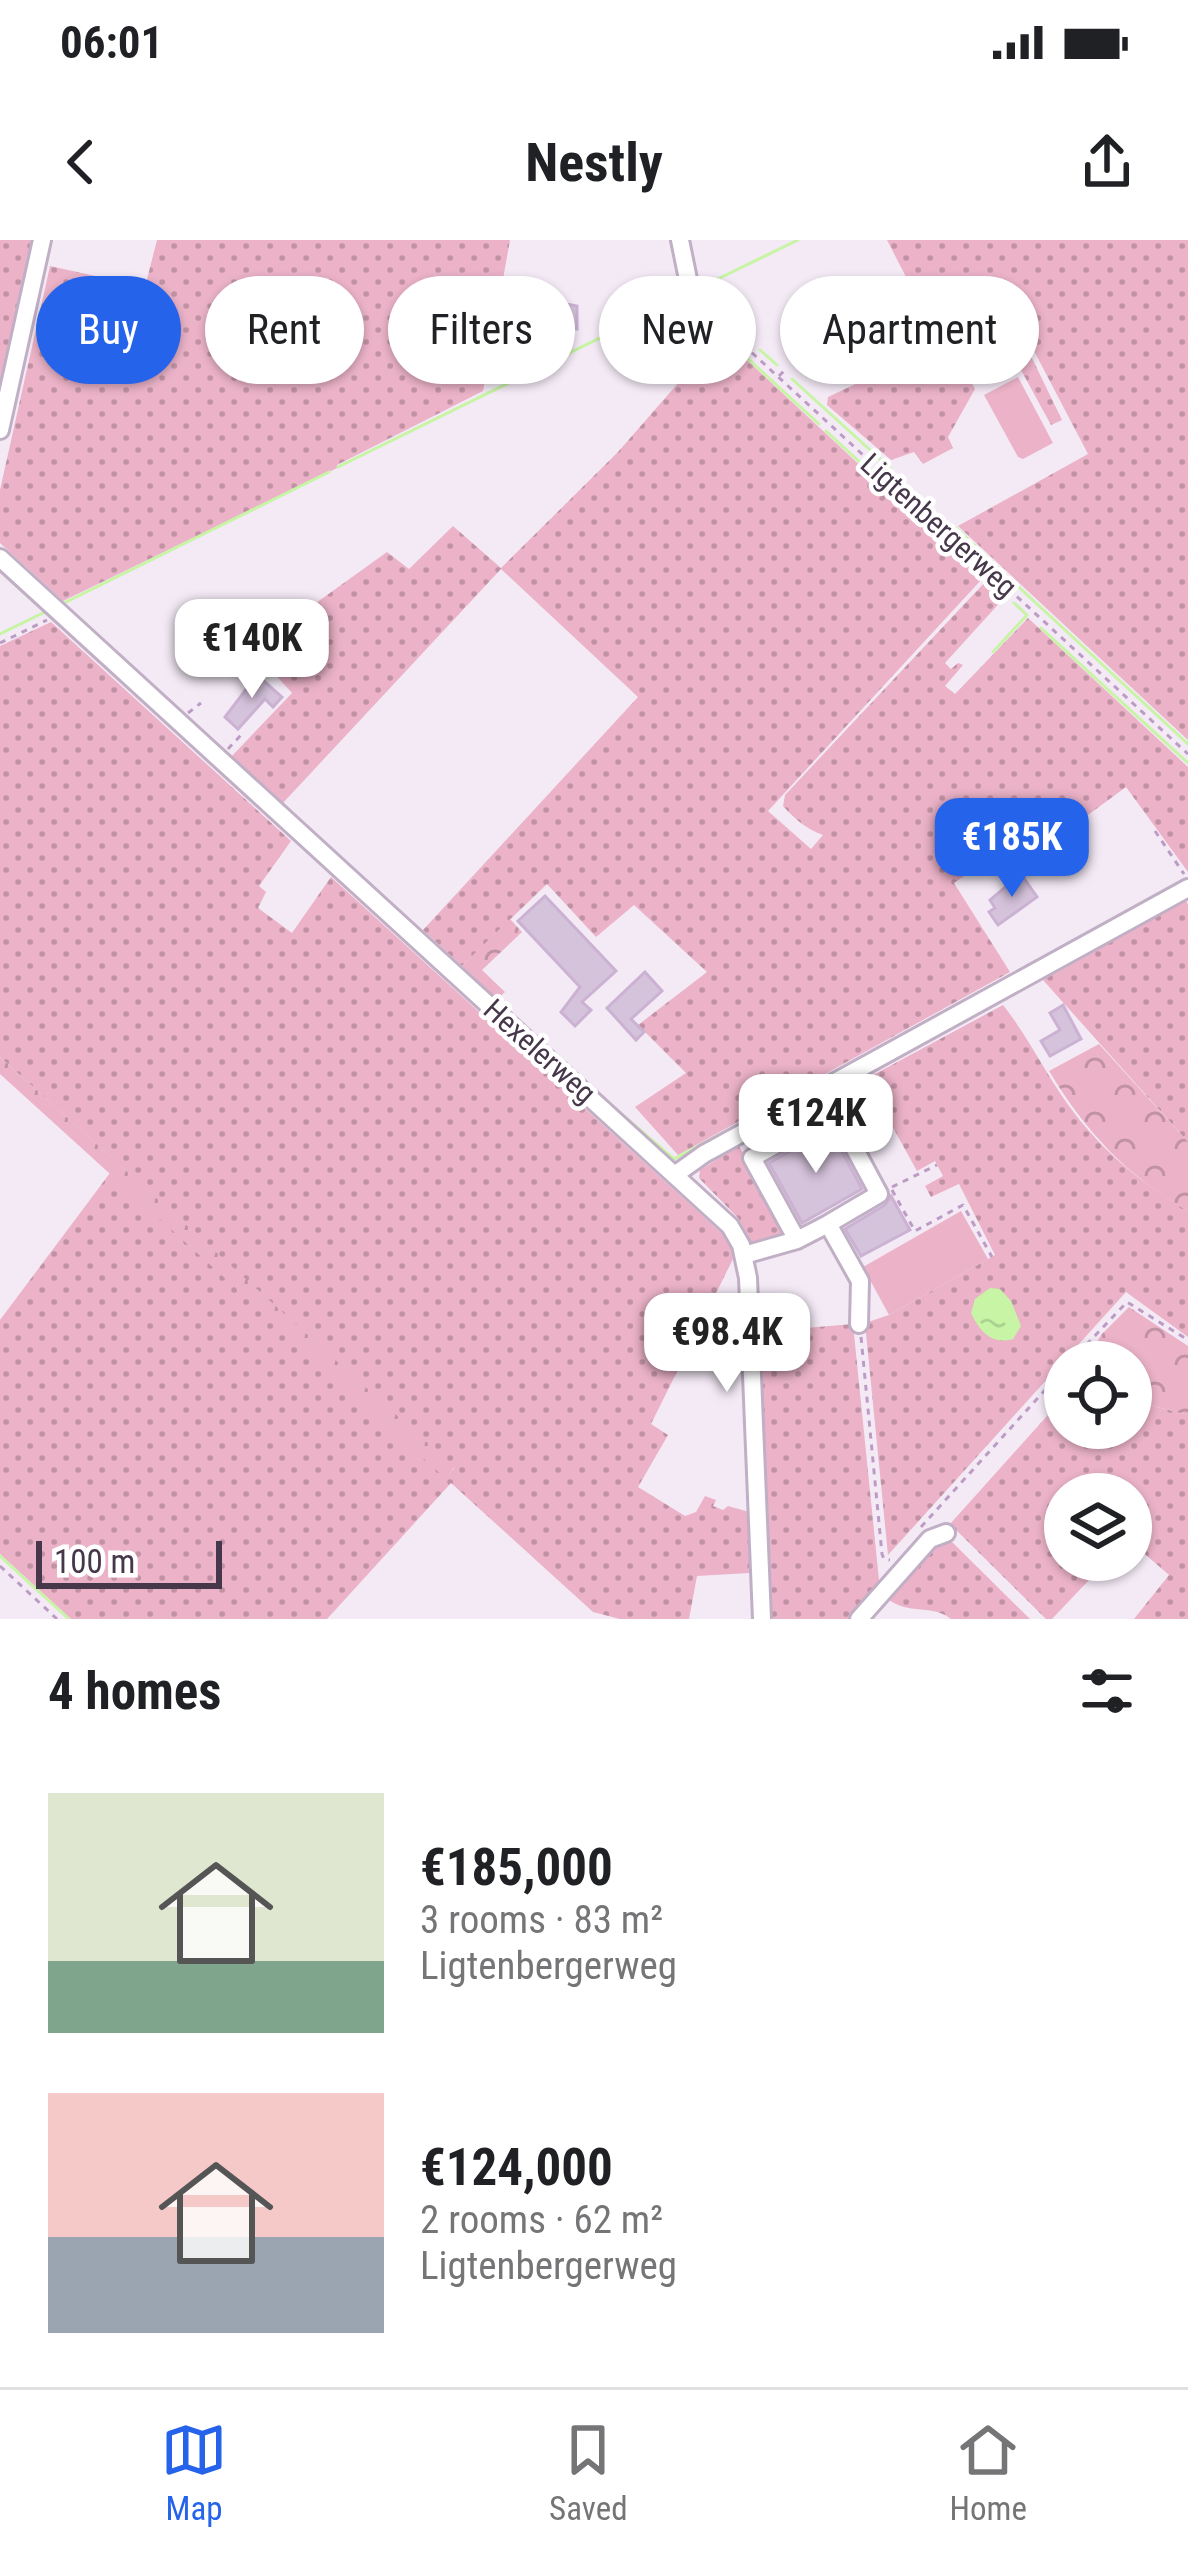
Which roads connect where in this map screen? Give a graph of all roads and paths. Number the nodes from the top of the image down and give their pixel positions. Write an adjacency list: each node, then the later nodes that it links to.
1 (42, 240): 8 (street)
2 (680, 240): 3 (street)
3 (687, 276)
4 (756, 357): 5 (path, Ligtenbergerweg)
5 (778, 377): 6 (path, Ligtenbergerweg)
6 (828, 423): 7 (path); 9 (path, Ligtenbergerweg)
7 (822, 429)
8 (0, 430)
9 (886, 476): 10 (path); 11 (path, Ligtenbergerweg)
10 (879, 483)
11 (916, 503): 12 (path); 14 (path, Ligtenbergerweg)
12 (910, 510)
13 (0, 558): 19 (street, Hexelerweg)
14 (986, 568): 16 (path); 17 (path, Ligtenbergerweg)
15 (1007, 570): 17 (path)
16 (979, 575)
17 (998, 578): 18 (path); 20 (path, Ligtenbergerweg)
18 (989, 584)
19 (57, 612): 22 (path); 25 (street, Hexelerweg)
20 (1040, 617): 21 (path); 24 (path, Ligtenbergerweg)
21 (1033, 624)
22 (0, 644)
23 (241, 735): 25 (path)
24 (1188, 754)
25 (219, 759): 29 (street, Hexelerweg)
26 (1155, 831): 27 (path)
27 (1188, 884): 29 (street)
28 (937, 1165): 30 (path)
29 (676, 1174): 33 (street, Hexelerweg)
30 (885, 1190): 31 (street); 32 (street); 34 (path)
31 (827, 1224): 32 (street); 35 (street)
32 (797, 1240): 33 (street)
33 (744, 1255): 44 (street, Hexelerweg)
34 (992, 1257)
35 (859, 1324): 41 (path)
36 (1188, 1340): 37 (path)
37 (1090, 1341)
38 (1044, 1391): 40 (path)
39 (946, 1533): 45 (street)
40 (908, 1542)
41 (892, 1559)
42 (0, 1566): 43 (path)
43 (57, 1619)
44 (762, 1619)
45 (860, 1619)

